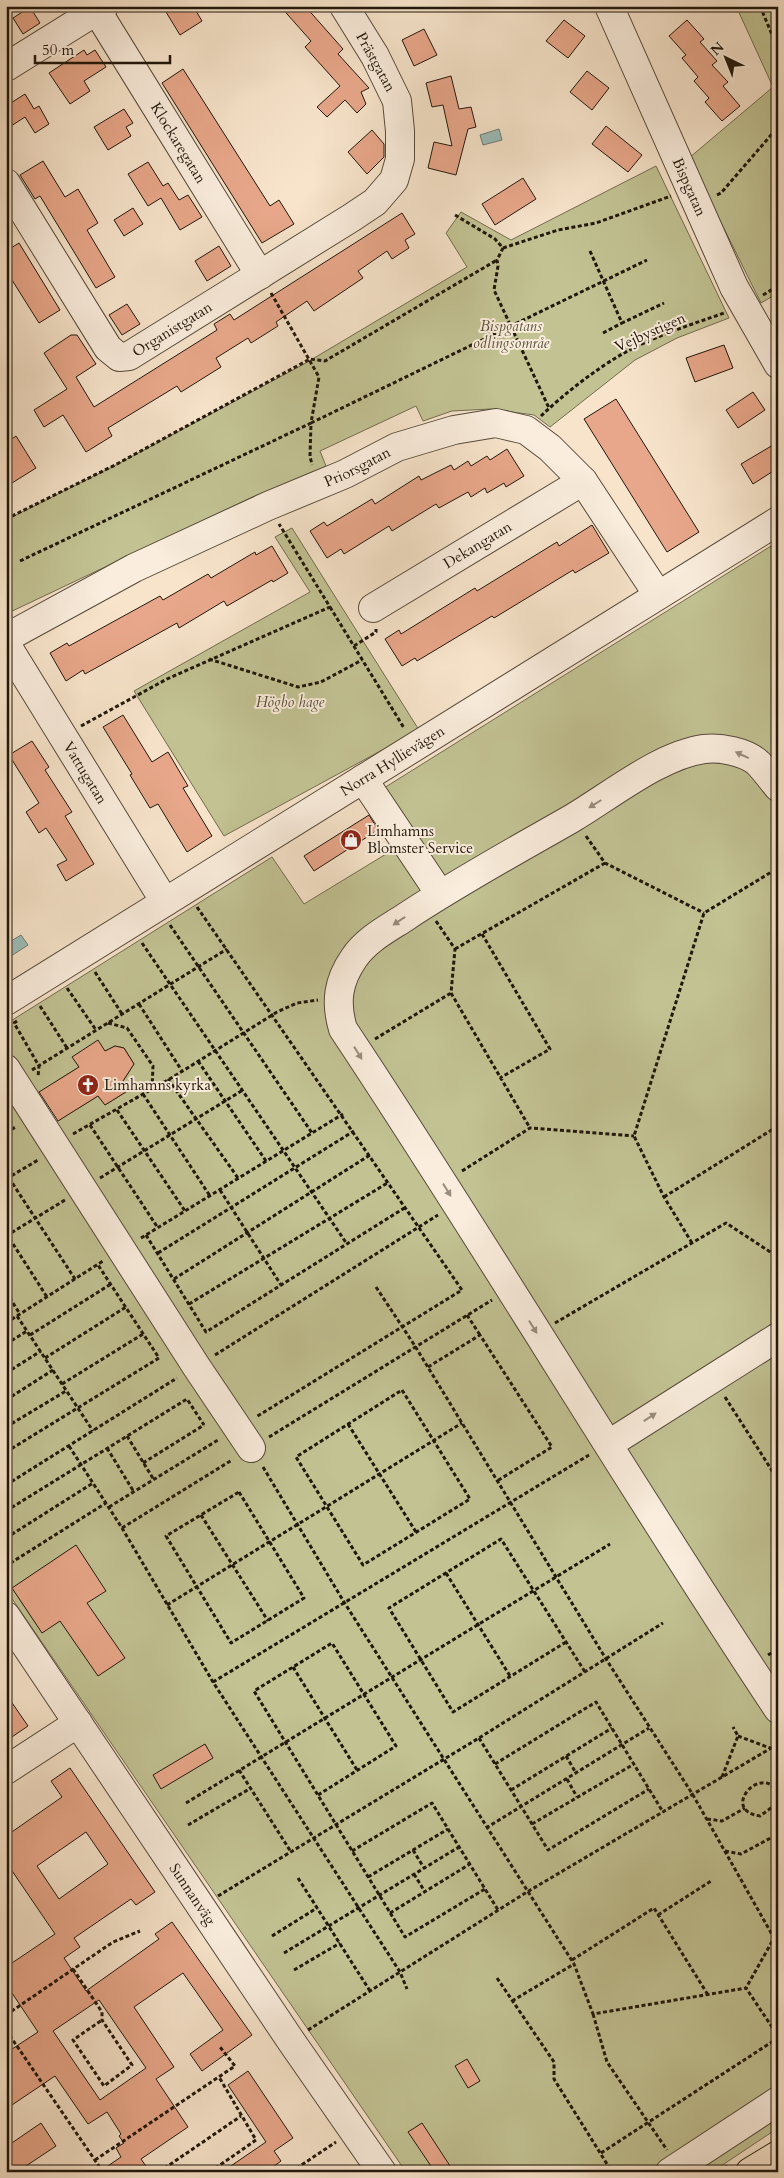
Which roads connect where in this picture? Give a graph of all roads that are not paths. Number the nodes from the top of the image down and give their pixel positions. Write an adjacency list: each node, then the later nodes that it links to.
1 (344, 6): 5 (street, Prästgatan)
2 (609, 6): 8 (street, Bispgatan)
3 (101, 9): 4 (street); 7 (street, Klockaregatan)
4 (6, 67)
5 (394, 180): 7 (street, Organistgatan)
6 (6, 183): 7 (street, Organistgatan)
7 (260, 275)
8 (778, 364)
9 (583, 481): 11 (street, Priorsgatan); 12 (street, Dekangatan); 13 (street, Priorsgatan)
10 (778, 521): 11 (street, Norra Hyllievägen)
11 (658, 596): 15 (street, Norra Hyllievägen)
12 (373, 608)
13 (6, 638)
14 (6, 644): 18 (street, Vattugatan)
15 (363, 779): 17 (street); 18 (street, Norra Hyllievägen)
16 (778, 787): 17 (street, one-way to 17)
17 (432, 899): 23 (street, one-way to 23)
18 (171, 915): 19 (street, Norra Hyllievägen)
19 (13, 1010)
20 (10, 1075): 22 (street)
21 (778, 1337): 23 (street, one-way to 21)
22 (230, 1428)
23 (608, 1444): 25 (street)
24 (6, 1616): 26 (street, Sunnanväg)
25 (778, 1709)
26 (78, 1723): 27 (street); 31 (street, Sunnanväg)
27 (6, 1770)
28 (778, 2101): 30 (street)
29 (778, 2155): 32 (main road)
30 (674, 2169)
31 (382, 2172)
32 (750, 2172)

